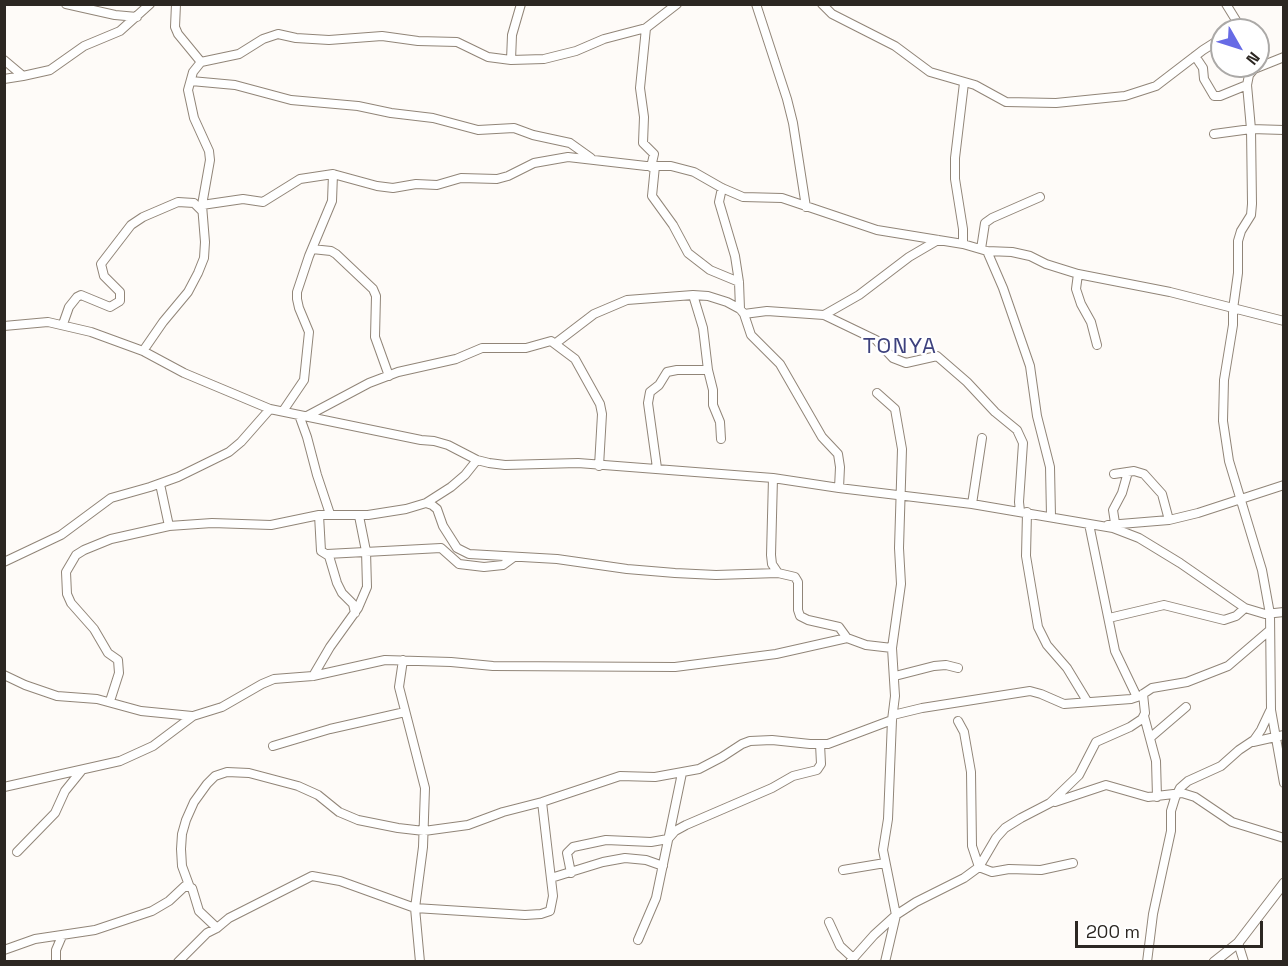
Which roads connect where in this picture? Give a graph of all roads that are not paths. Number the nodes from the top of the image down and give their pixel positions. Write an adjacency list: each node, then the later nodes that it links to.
1 (66, 4): 11 (street)
2 (176, 4): 18 (street)
3 (521, 4): 17 (street)
4 (666, 4): 10 (street)
5 (677, 4): 10 (street)
6 (756, 4): 33 (street)
7 (822, 4): 23 (street)
8 (1226, 4): 12 (street)
9 (144, 6): 11 (street)
10 (664, 14): 13 (street)
11 (137, 17): 19 (street)
12 (1235, 18)
13 (646, 28): 17 (street); 29 (street)
14 (1210, 46): 15 (street)
15 (1195, 56): 23 (street); 24 (street)
16 (4, 60): 19 (street)
17 (511, 60): 18 (street)
18 (201, 62): 22 (street)
19 (23, 76): 21 (street)
20 (1248, 78): 24 (street)
21 (4, 79)
22 (191, 81): 28 (street); 34 (street)
23 (964, 83): 36 (street)
24 (1247, 85): 25 (street)
25 (1251, 129): 26 (street); 27 (street); 42 (street)
26 (1284, 130)
27 (1214, 134)
28 (591, 158): 29 (street); 30 (street)
29 (653, 166): 31 (street); 40 (street)
30 (333, 174): 34 (street); 37 (street)
31 (722, 188): 33 (street); 40 (street)
32 (1040, 197): 38 (street)
33 (806, 207): 35 (street)
34 (202, 208): 46 (street); 50 (street)
35 (938, 240): 36 (street); 44 (street)
36 (963, 244): 38 (street)
37 (312, 249): 52 (street); 55 (street)
38 (984, 250): 39 (street); 76 (street)
39 (1078, 274): 42 (street); 49 (street)
40 (739, 282): 43 (street)
41 (693, 295): 43 (street); 48 (street); 51 (street)
42 (1233, 309): 45 (street); 69 (street)
43 (742, 312): 44 (street); 67 (street)
44 (824, 315): 72 (street)
45 (1284, 321)
46 (63, 324): 47 (street); 50 (street)
47 (4, 326)
48 (556, 344): 52 (street); 60 (street)
49 (1097, 345)
50 (143, 351): 54 (street)
51 (708, 370): 58 (street); 61 (street)
52 (389, 376): 56 (street)
53 (877, 393): 68 (street)
54 (270, 409): 55 (street); 65 (street)
55 (283, 411): 56 (street)
56 (302, 415): 59 (street); 73 (street)
57 (982, 438): 71 (street)
58 (721, 439)
59 (477, 460): 60 (street); 70 (street)
60 (600, 466): 61 (street)
61 (657, 468): 64 (street)
62 (1128, 472): 63 (street); 77 (street); 78 (street)
63 (1114, 474)
64 (773, 478): 67 (street); 86 (street)
65 (160, 484): 80 (street); 85 (street)
66 (1284, 485): 69 (street)
67 (839, 488): 68 (street)
68 (900, 496): 71 (street); 94 (street)
69 (1241, 498): 77 (street); 90 (street)
70 (426, 503): 75 (street); 84 (street)
71 (972, 504): 72 (street)
72 (1024, 512): 76 (street); 101 (street)
73 (330, 514): 74 (street); 75 (street)
74 (319, 515): 80 (street); 83 (street)
75 (359, 516): 82 (street)
76 (1051, 516): 79 (street)
77 (1169, 520): 78 (street)
78 (1115, 523): 81 (street)
79 (1089, 524): 81 (street); 91 (street)
80 (169, 526): 102 (street)
81 (1102, 526): 87 (street)
82 (366, 551): 83 (street); 84 (street); 89 (street)
83 (327, 554): 89 (street)
84 (513, 557): 86 (street)
85 (4, 562)
86 (778, 573): 93 (street)
87 (1245, 608): 90 (street); 91 (street)
88 (1284, 612): 90 (street)
89 (355, 613): 98 (street)
90 (1270, 614): 92 (street)
91 (1109, 618): 100 (street)
92 (1270, 630): 100 (street); 104 (street)
93 (847, 638): 94 (street); 95 (street)
94 (892, 648): 99 (street)
95 (403, 660): 98 (street); 105 (street)
96 (958, 668): 99 (street)
97 (4, 675): 102 (street)
98 (313, 676): 106 (street)
99 (895, 676): 108 (street)
100 (1140, 696): 101 (street); 107 (street)
101 (1087, 701): 108 (street)
102 (110, 702): 106 (street)
103 (1186, 707): 111 (street)
104 (1271, 710): 110 (street); 113 (street)
105 (405, 712): 114 (street); 124 (street)
106 (193, 716): 115 (street)
107 (1144, 716): 111 (street); 122 (street)
108 (892, 718): 112 (street); 128 (street)
109 (958, 721): 131 (street)
110 (1280, 736): 113 (street); 117 (street)
111 (1151, 737): 120 (street)
112 (820, 744): 116 (street); 126 (street)
113 (1249, 744): 119 (street)
114 (273, 746)
115 (82, 770): 118 (street); 127 (street)
116 (682, 773): 121 (street); 126 (street)
117 (1284, 783)
118 (4, 787)
119 (1177, 793): 120 (street); 123 (street); 125 (street)
120 (1160, 796): 122 (street); 123 (street)
121 (542, 802): 124 (street); 134 (street)
122 (1050, 803): 131 (street)
123 (1171, 816): 150 (street)
124 (424, 831): 136 (street); 137 (street)
125 (1284, 838)
126 (668, 839): 130 (street); 133 (street)
127 (17, 852)
128 (885, 863): 132 (street); 138 (street)
129 (1073, 863): 131 (street)
130 (663, 866): 133 (street); 142 (street)
131 (979, 867): 138 (street)
132 (843, 870)
133 (571, 873): 134 (street)
134 (551, 878): 137 (street)
135 (1284, 883): 143 (street)
136 (189, 885): 140 (street); 141 (street)
137 (415, 908): 140 (street); 148 (street)
138 (896, 915): 145 (street); 149 (street)
139 (829, 922): 145 (street)
140 (217, 928): 147 (street)
141 (62, 936): 144 (street); 146 (street)
142 (638, 940)
143 (1238, 942): 151 (street); 152 (street)
144 (4, 950)
145 (852, 960)
146 (56, 962)
147 (178, 962)
148 (420, 962)
149 (885, 962)
150 (1147, 962)
151 (1214, 962)
152 (1244, 962)

